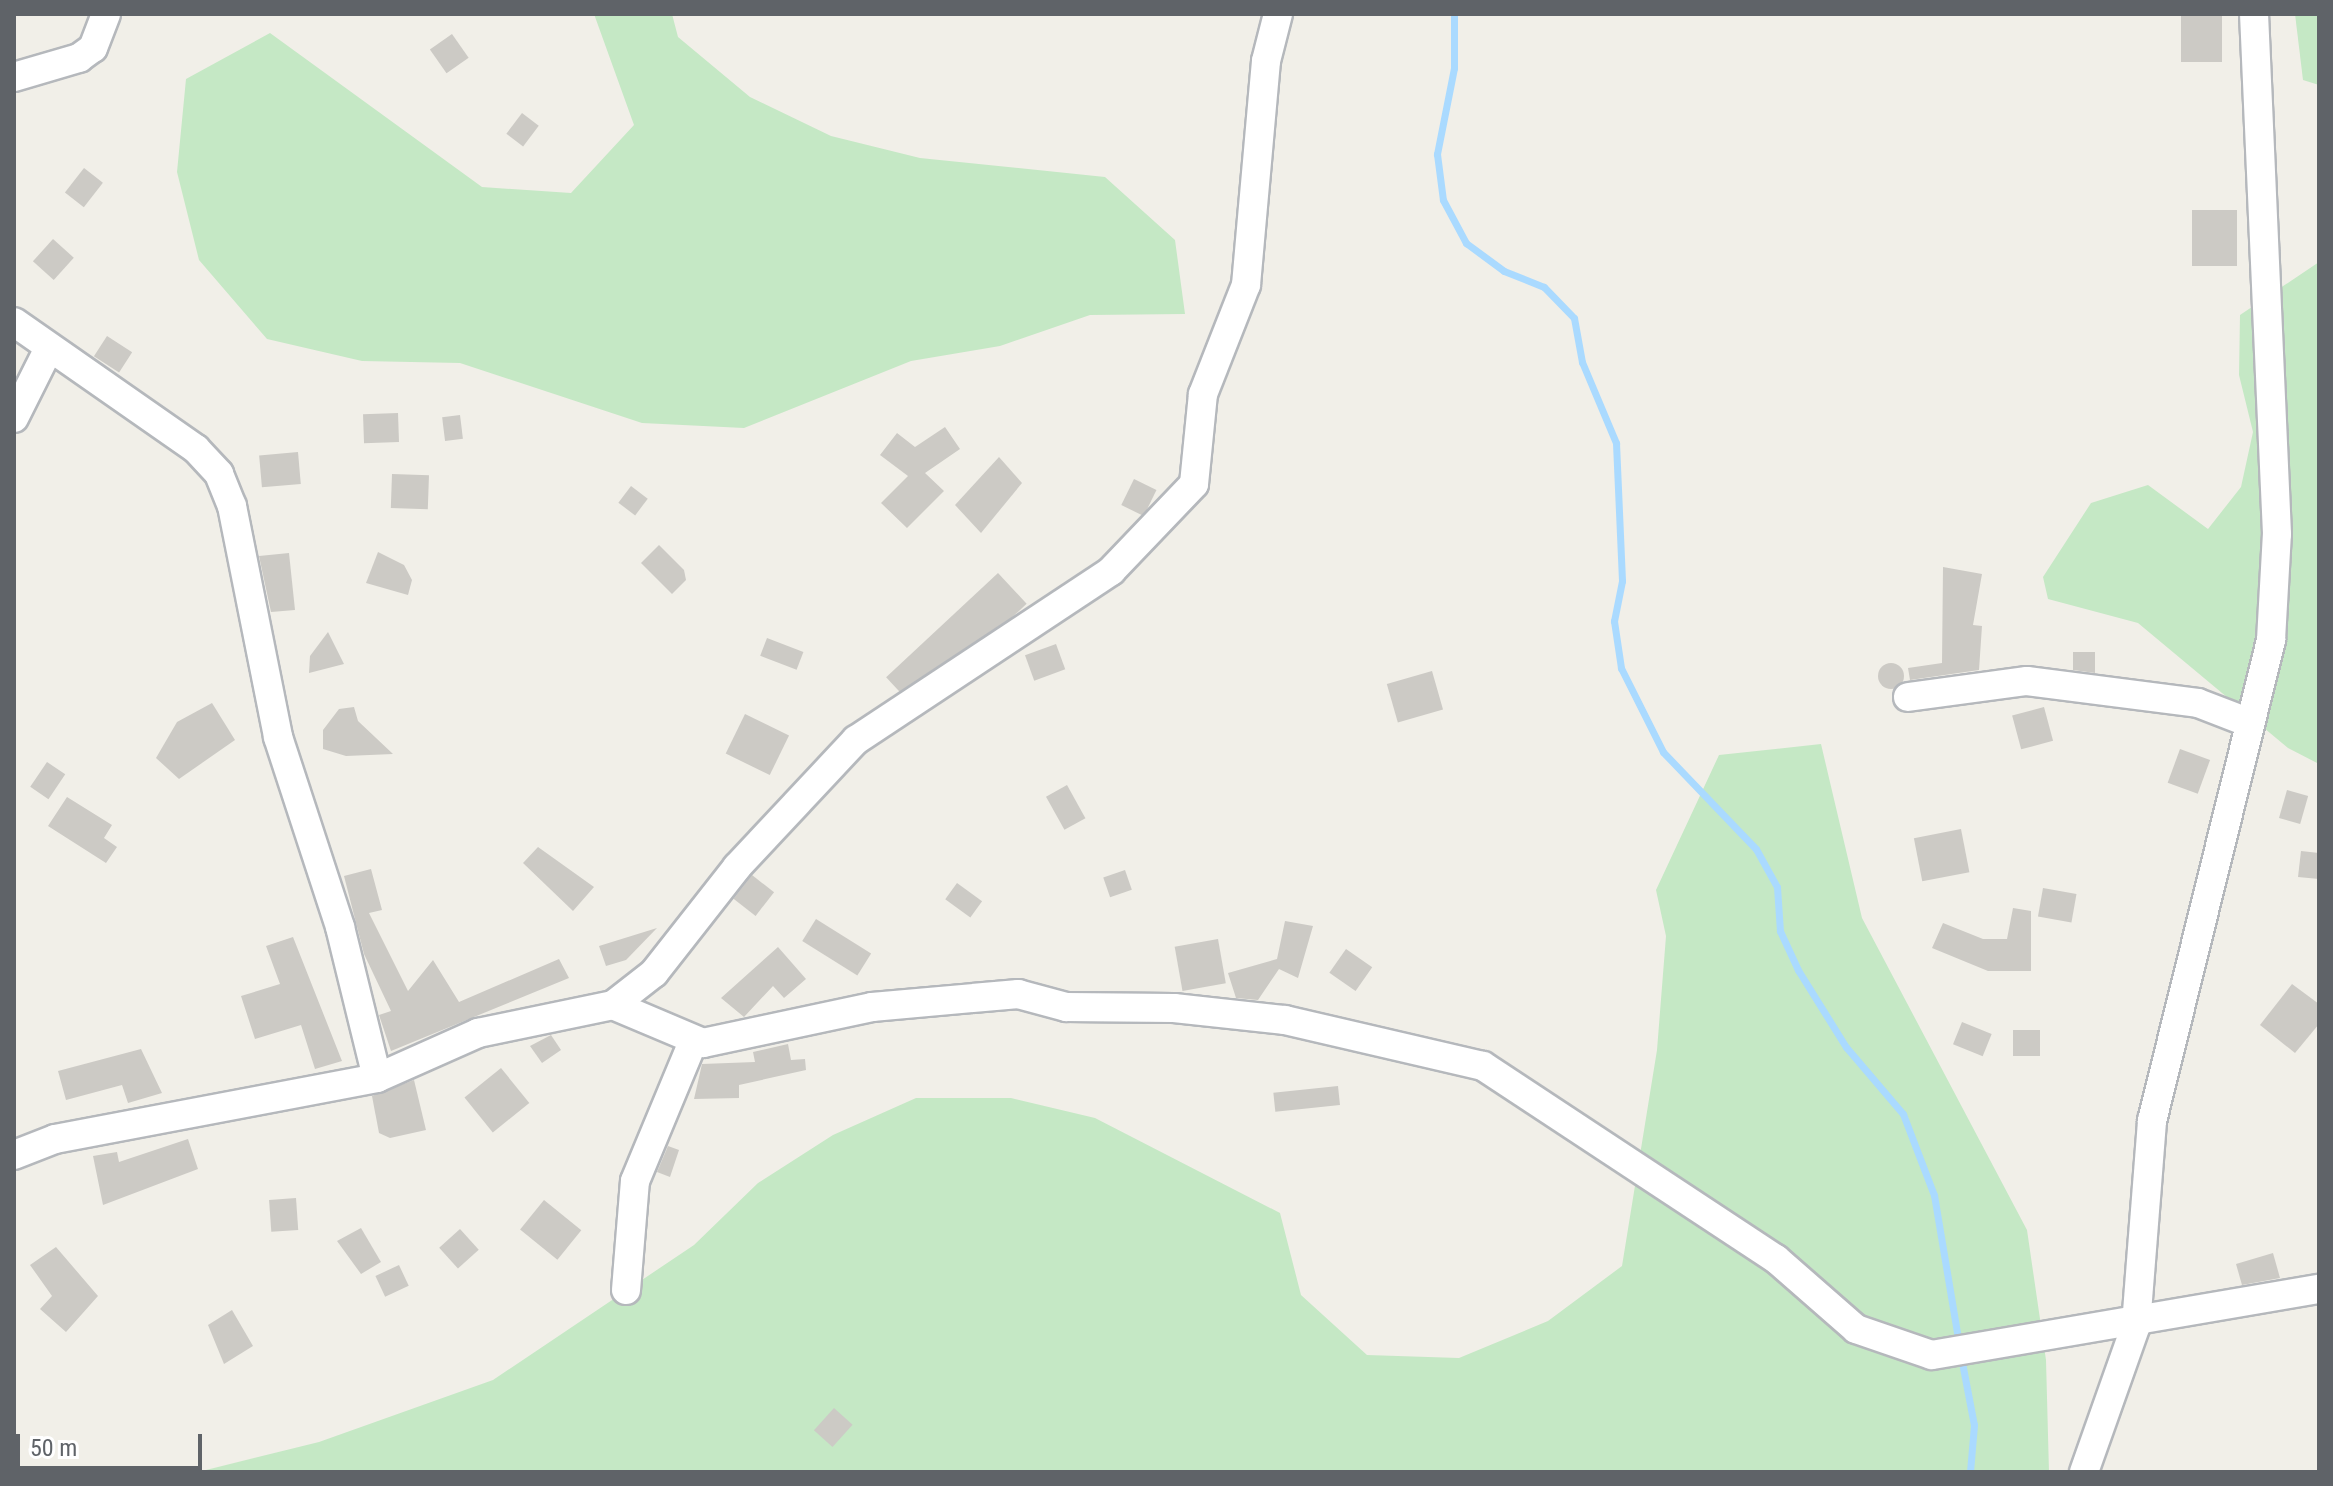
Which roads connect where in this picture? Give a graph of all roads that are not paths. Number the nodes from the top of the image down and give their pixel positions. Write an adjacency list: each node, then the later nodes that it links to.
1 (106, 14): 4 (street)
2 (1278, 14): 10 (street)
3 (2254, 14): 9 (street)
4 (14, 77)
5 (14, 322): 6 (street)
6 (48, 350): 7 (street); 12 (street)
7 (14, 418)
8 (1908, 697): 9 (street)
9 (2250, 723): 16 (street)
10 (613, 1005): 11 (street); 12 (street)
11 (693, 1042): 15 (street); 16 (street)
12 (377, 1078): 13 (street)
13 (14, 1155)
14 (2319, 1289): 16 (street)
15 (626, 1290)
16 (2136, 1325): 17 (street)
17 (2084, 1472)

